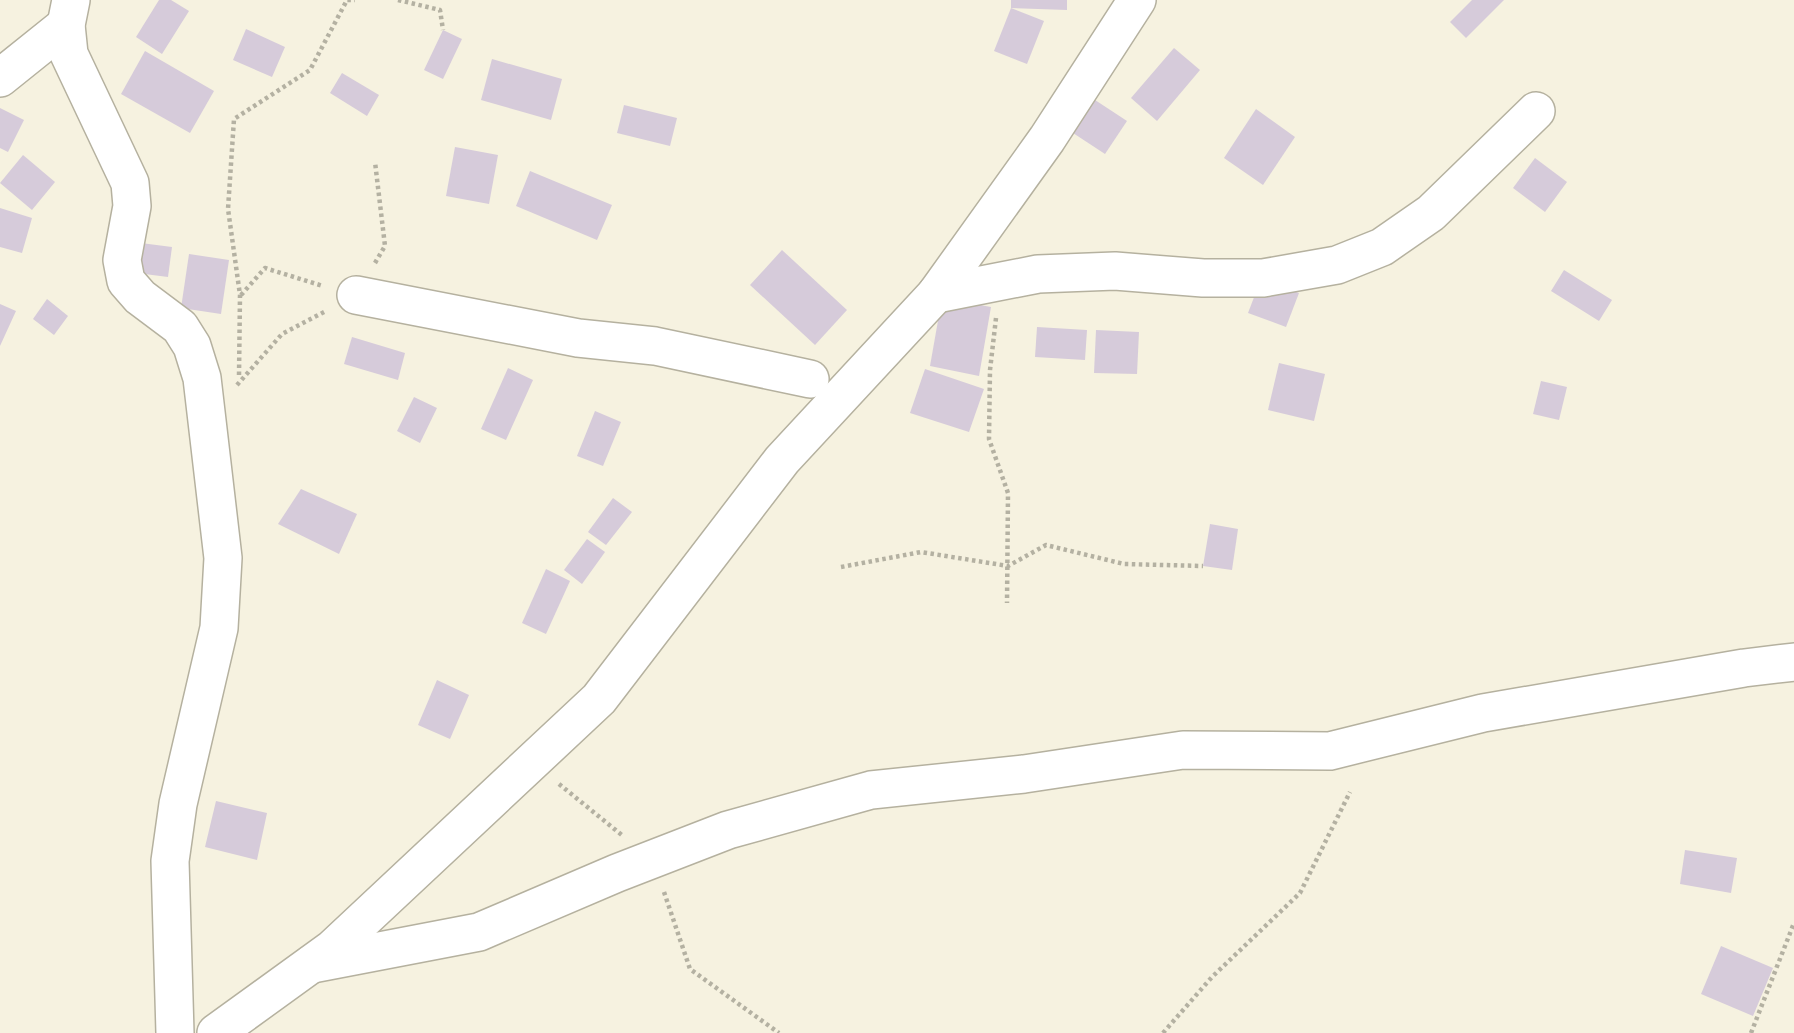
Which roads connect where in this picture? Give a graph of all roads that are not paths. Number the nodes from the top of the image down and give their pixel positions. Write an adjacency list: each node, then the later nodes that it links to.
1 (1137, 0): 5 (street)
2 (68, 12): 3 (street); 10 (street)
3 (0, 78)
4 (1536, 111): 5 (street)
5 (936, 294): 9 (street)
6 (356, 295): 7 (street)
7 (810, 379)
8 (1794, 662): 9 (street)
9 (312, 964): 11 (street)
10 (175, 1033)
11 (216, 1033)

